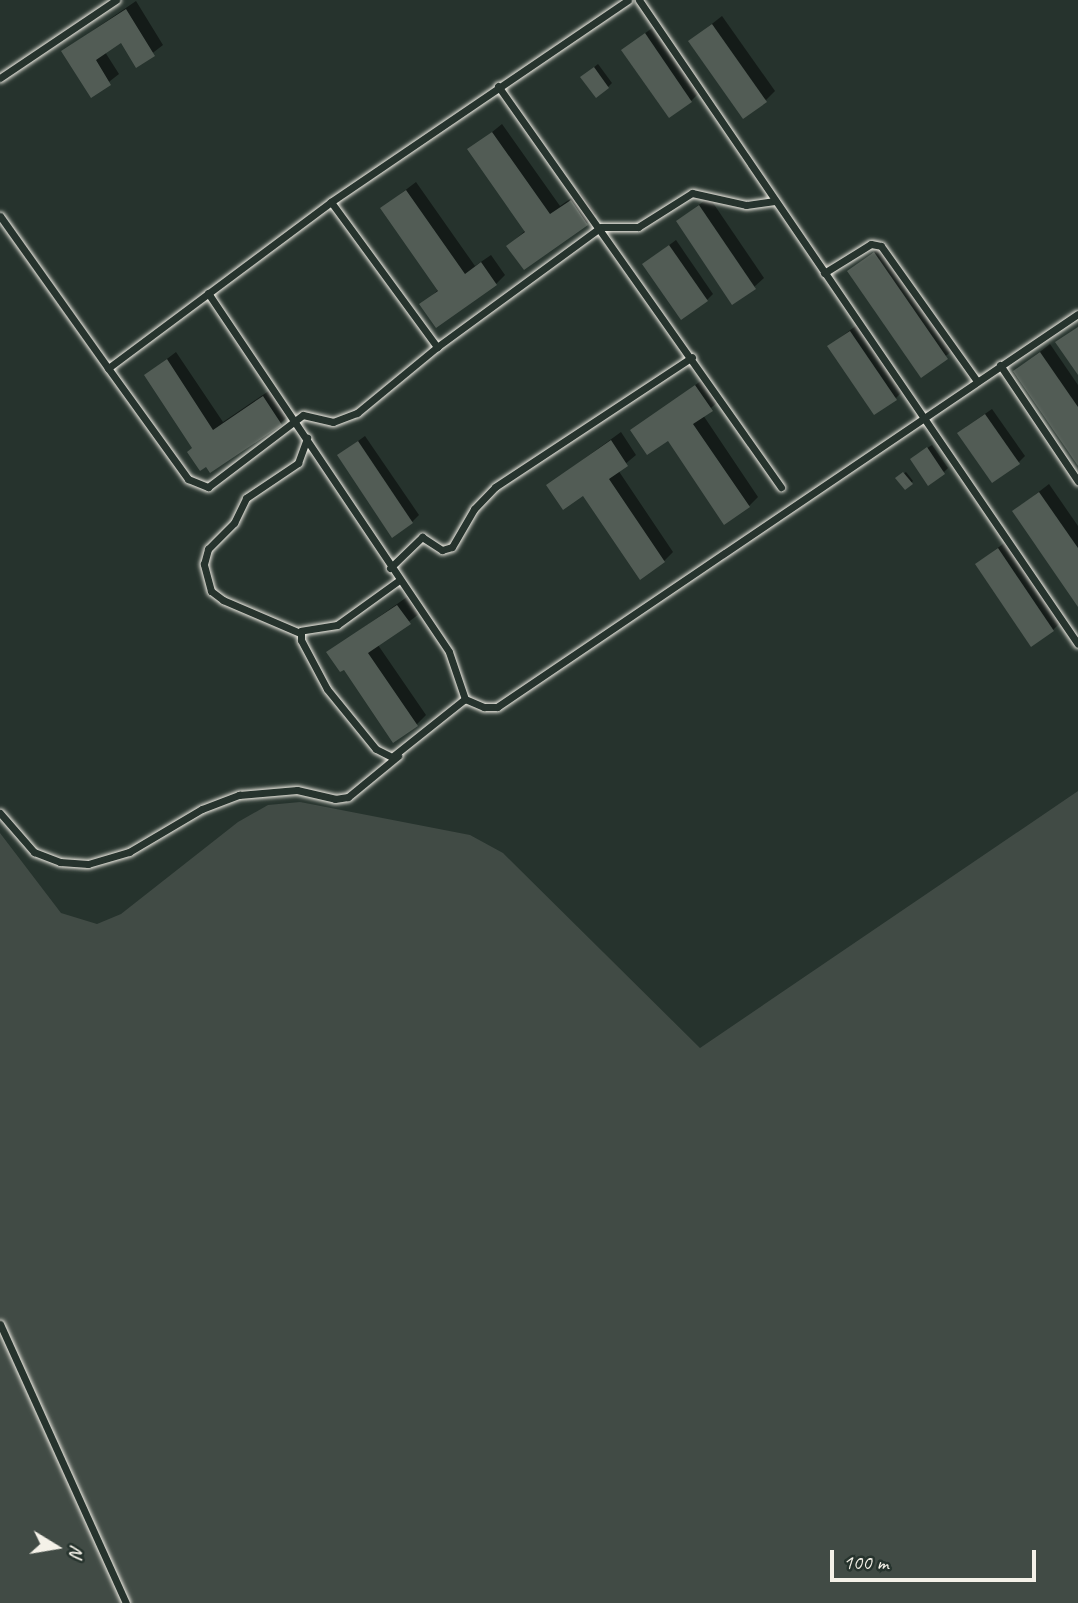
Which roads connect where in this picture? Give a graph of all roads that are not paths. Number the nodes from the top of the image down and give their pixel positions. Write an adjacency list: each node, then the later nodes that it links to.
1 (116, 0): 4 (lane)
2 (628, 0): 5 (lane)
3 (639, 0): 6 (lane)
4 (0, 78)
5 (498, 86): 7 (lane); 9 (lane)
6 (775, 201): 9 (lane); 10 (lane)
7 (331, 202): 11 (lane); 13 (lane)
8 (0, 216): 16 (lane)
9 (601, 227): 13 (lane); 14 (lane)
10 (824, 273): 17 (lane); 18 (lane)
11 (208, 293): 16 (lane); 19 (lane)
12 (1078, 314): 15 (lane)
13 (438, 347): 19 (lane)
14 (692, 357): 22 (lane); 23 (lane)
15 (1000, 365): 17 (lane); 21 (lane)
16 (108, 368): 19 (lane)
17 (977, 381): 18 (lane)
18 (923, 415): 26 (lane); 27 (lane)
19 (295, 420): 20 (lane)
20 (307, 438): 23 (lane); 25 (lane)
21 (1078, 481)
22 (781, 487)
23 (390, 568): 24 (lane)
24 (398, 581): 25 (lane); 27 (lane)
25 (300, 633): 28 (lane)
26 (1078, 644)
27 (466, 699): 28 (lane)
28 (398, 756): 29 (lane)
29 (0, 813)
30 (0, 1324): 31 (lane)
31 (126, 1603)

